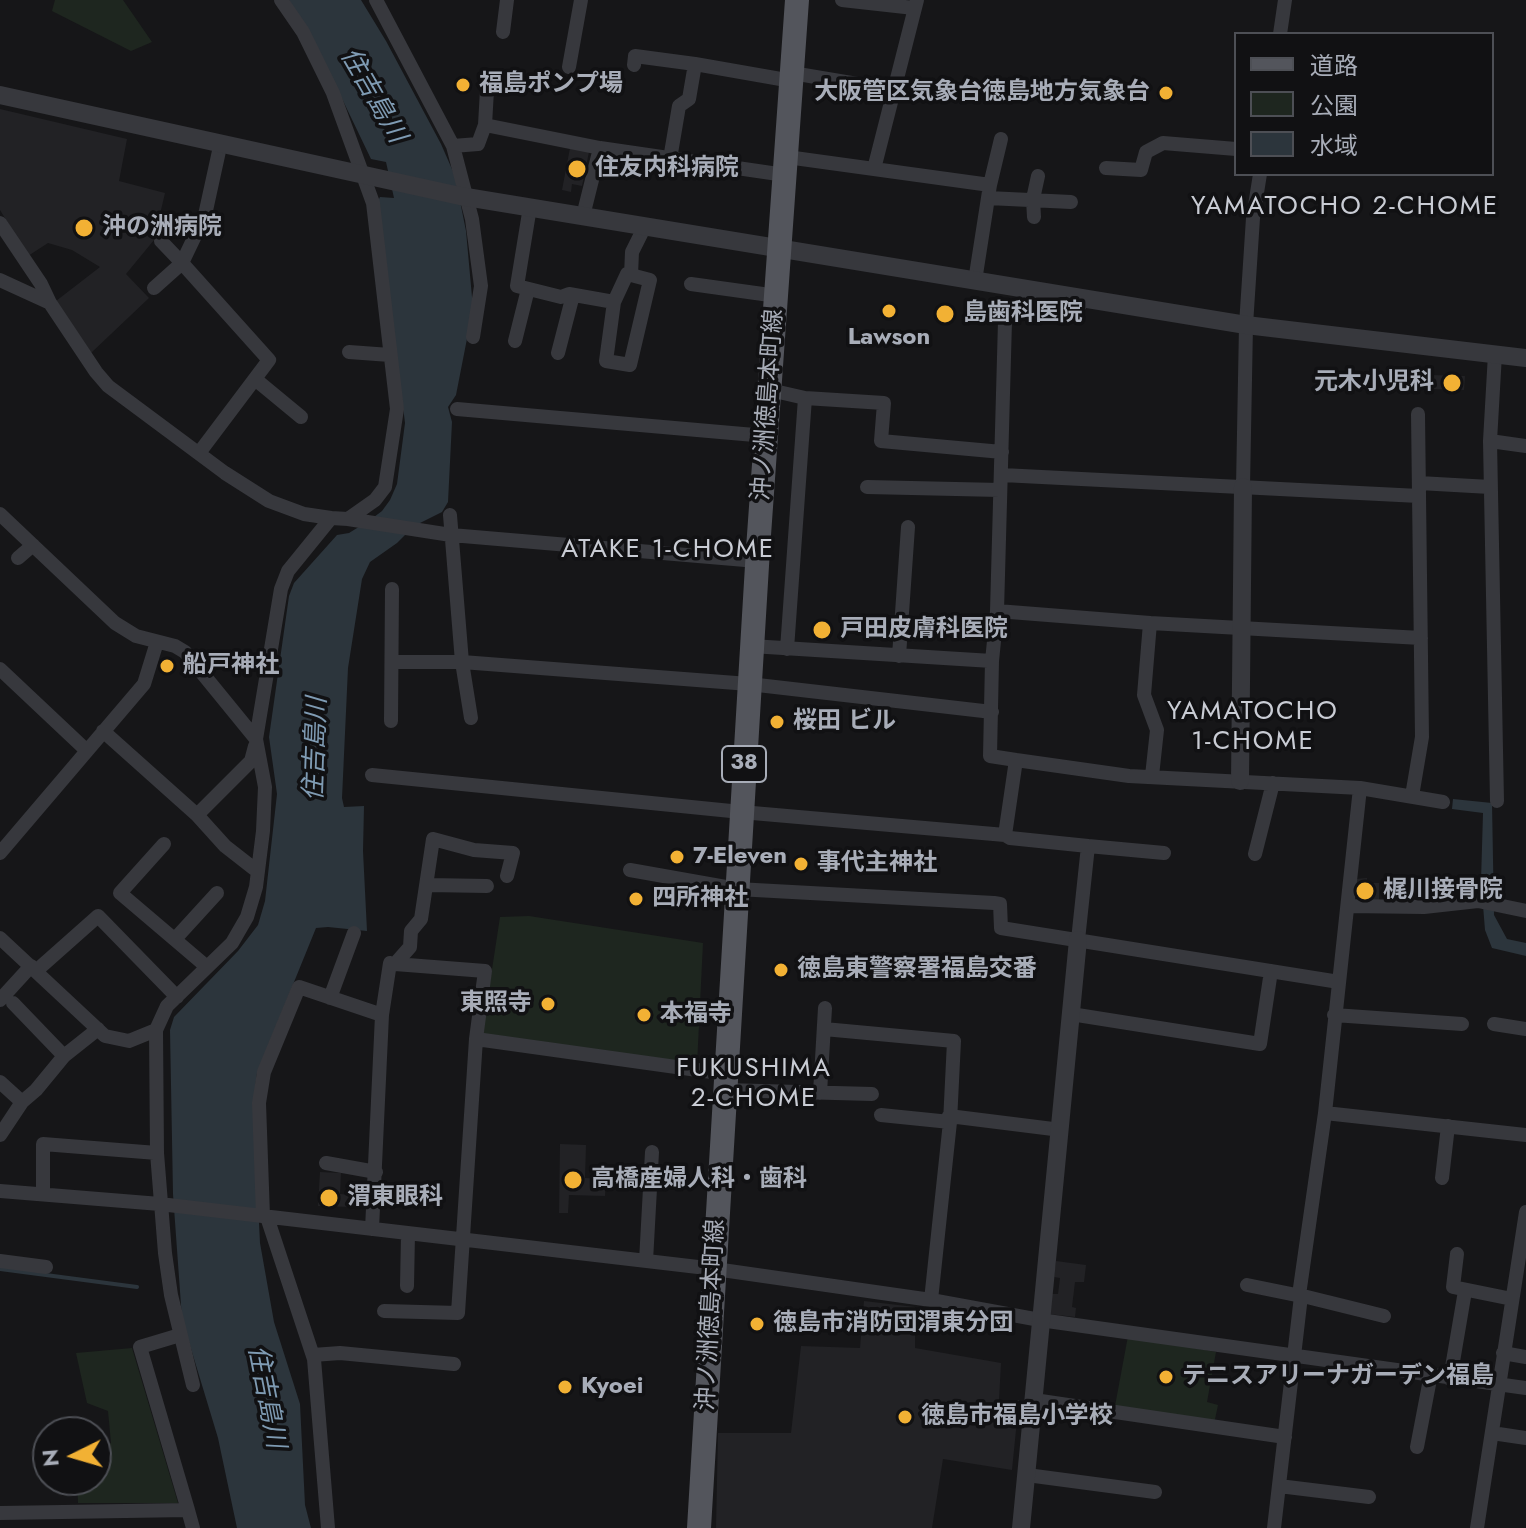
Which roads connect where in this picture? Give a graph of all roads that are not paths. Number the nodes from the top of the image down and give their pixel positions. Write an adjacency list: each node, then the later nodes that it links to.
1 (281, 0): 30 (street)
2 (376, 0): 21 (street)
3 (507, 0): 9 (street)
4 (581, 0): 13 (street)
5 (797, 0): 14 (main road, 沖ノ洲徳島本町線 / 38)
6 (842, 0): 8 (street)
7 (1285, 0): 10 (street)
8 (916, 4): 16 (street)
9 (503, 32)
10 (1280, 32)
11 (695, 64): 12 (street); 14 (street); 24 (street)
12 (634, 65)
13 (569, 67)
14 (792, 77): 16 (street); 25 (main road, 沖ノ洲徳島本町線 / 38)
15 (487, 90): 18 (street)
16 (893, 90): 27 (street)
17 (0, 95): 20 (street)
18 (485, 125): 21 (street); 22 (street)
19 (1001, 139): 31 (street)
20 (221, 142): 30 (street); 42 (street)
21 (453, 146): 32 (street)
22 (600, 148): 24 (street); 36 (street)
23 (1234, 149): 26 (street)
24 (670, 159): 25 (street)
25 (786, 166): 27 (street); 41 (main road, 沖ノ洲徳島本町線 / 38)
26 (1106, 168)
27 (874, 169): 31 (street)
28 (1038, 176): 33 (street)
29 (1260, 176): 54 (street)
30 (373, 177): 32 (street); 61 (street)
31 (989, 192): 33 (street); 45 (street)
32 (463, 196): 35 (street); 55 (street)
33 (1033, 199): 34 (street); 37 (street)
34 (1071, 202)
35 (530, 207): 36 (street); 48 (street)
36 (583, 216): 39 (street)
37 (1034, 217)
38 (0, 223): 53 (street)
39 (645, 226): 41 (street); 43 (street)
40 (161, 241): 42 (street)
41 (781, 249): 45 (street); 50 (main road, 沖ノ洲徳島本町線 / 38)
42 (182, 263): 47 (street); 62 (street)
43 (631, 275): 52 (street); 52 (street)
44 (0, 280): 53 (street)
45 (975, 281): 51 (street)
46 (691, 284): 50 (street)
47 (154, 288)
48 (528, 289): 49 (street); 56 (street)
49 (573, 295): 52 (street); 58 (street)
50 (777, 296): 63 (main road, 沖ノ洲徳島本町線 / 38)
51 (1083, 299): 54 (street); 71 (street)
52 (614, 302)
53 (50, 303): 72 (street)
54 (1246, 325): 59 (street); 75 (street)
55 (473, 337)
56 (515, 341)
57 (349, 352): 61 (street)
58 (558, 353)
59 (1495, 354): 60 (street); 69 (street)
60 (1525, 354)
61 (390, 355): 82 (street)
62 (255, 379): 67 (street); 72 (street)
63 (770, 390): 64 (street); 68 (main road, 沖ノ洲徳島本町線 / 38)
64 (805, 398): 71 (street); 95 (street)
65 (457, 409): 68 (street)
66 (1418, 414): 77 (street)
67 (301, 417)
68 (766, 436): 87 (main road, 沖ノ洲徳島本町線 / 38)
69 (1490, 441): 70 (street); 76 (street)
70 (1526, 446)
71 (1002, 452): 73 (street)
72 (199, 453): 81 (street)
73 (1002, 475): 75 (street); 78 (street)
74 (867, 487): 78 (street)
75 (1243, 487): 77 (street); 91 (street)
76 (1490, 487): 77 (street); 115 (street)
77 (1419, 489): 92 (street)
78 (1000, 490): 89 (street)
79 (0, 514): 85 (street)
80 (450, 515): 84 (street)
81 (331, 518): 82 (street); 106 (street)
82 (354, 520): 84 (street)
83 (908, 527): 96 (street)
84 (451, 535): 87 (street); 99 (street)
85 (33, 545): 86 (street); 93 (street)
86 (18, 558)
87 (757, 561): 94 (main road, 沖ノ洲徳島本町線 / 38)
88 (392, 589): 98 (street)
89 (997, 611): 90 (street); 97 (street)
90 (1150, 623): 91 (street); 110 (street)
91 (1244, 628): 92 (street); 111 (street)
92 (1421, 638): 114 (street)
93 (157, 642): 105 (street); 106 (street)
94 (751, 646): 95 (street); 101 (main road, 沖ノ洲徳島本町線 / 38)
95 (787, 649): 96 (street)
96 (899, 656): 97 (street)
97 (992, 661): 102 (street)
98 (393, 662): 99 (street); 104 (street)
99 (462, 662): 101 (street); 103 (street)
100 (0, 669): 107 (street)
101 (749, 684): 102 (street); 117 (main road, 沖ノ洲徳島本町線 / 38)
102 (992, 712): 108 (street)
103 (471, 718)
104 (391, 721)
105 (103, 731): 107 (street); 118 (street)
106 (257, 741): 118 (street); 126 (street)
107 (86, 750): 122 (street)
108 (1016, 760): 110 (street); 119 (street)
109 (372, 775): 117 (street)
110 (1152, 776): 111 (street)
111 (1240, 781): 112 (street)
112 (1273, 783): 113 (street); 124 (street)
113 (1360, 788): 114 (street); 132 (street)
114 (1412, 796): 116 (street)
115 (1497, 801)
116 (1443, 802)
117 (741, 812): 119 (street); 130 (main road, 沖ノ洲徳島本町線 / 38)
118 (197, 815): 126 (street)
119 (1005, 835): 121 (street)
120 (164, 844): 135 (street)
121 (1088, 846): 123 (street); 136 (street)
122 (0, 853)
123 (1164, 853)
124 (1255, 854)
125 (630, 870): 130 (street)
126 (257, 871): 139 (street)
127 (507, 876): 128 (street)
128 (428, 885): 129 (street); 138 (street)
129 (487, 886)
130 (737, 889): 136 (street); 159 (main road, 沖ノ洲徳島本町線 / 38)
131 (217, 893): 135 (street)
132 (1348, 906): 133 (street); 142 (street)
133 (1526, 911)
134 (354, 933): 144 (street)
135 (175, 939): 139 (street)
136 (1078, 940): 141 (street); 147 (street)
137 (1, 941): 140 (street)
138 (395, 964): 148 (street); 156 (street)
139 (207, 967): 143 (street)
140 (33, 969): 143 (street); 145 (street); 152 (street)
141 (1271, 971): 142 (street); 147 (street)
142 (1339, 982): 149 (street)
143 (177, 997): 155 (street)
144 (330, 998): 148 (street); 179 (street)
145 (7, 1002): 157 (street)
146 (825, 1008): 153 (street)
147 (1071, 1014): 167 (street)
148 (382, 1015): 173 (street)
149 (1334, 1015): 150 (street); 163 (street)
150 (1462, 1024)
151 (1494, 1024): 154 (street)
152 (98, 1029): 155 (street); 157 (street)
153 (824, 1029): 160 (street); 165 (street)
154 (1526, 1029)
155 (156, 1030): 171 (street)
156 (476, 1039): 159 (street); 182 (street)
157 (64, 1056): 162 (street)
158 (0, 1082): 162 (street)
159 (726, 1082): 160 (street); 187 (main road, 沖ノ洲徳島本町線 / 38)
160 (820, 1093): 161 (street)
161 (872, 1094)
162 (22, 1102): 168 (street)
163 (1325, 1113): 166 (street); 191 (street)
164 (881, 1115): 165 (street)
165 (950, 1119): 167 (street); 193 (street)
166 (1448, 1126): 169 (street); 174 (street)
167 (1061, 1130): 196 (street)
168 (0, 1135)
169 (1526, 1135)
170 (652, 1152): 185 (street)
171 (157, 1153): 176 (street); 177 (street)
172 (326, 1163): 173 (street)
173 (376, 1172): 180 (street)
174 (1442, 1178)
175 (0, 1191): 176 (street)
176 (43, 1194): 177 (street)
177 (166, 1205): 179 (street); 197 (street)
178 (1526, 1212): 192 (street)
179 (264, 1216): 180 (street); 199 (street)
180 (372, 1229): 181 (street)
181 (408, 1234): 182 (street); 189 (street)
182 (463, 1240): 185 (street); 194 (street)
183 (1457, 1254): 190 (street)
184 (0, 1261): 186 (street)
185 (646, 1261): 187 (street)
186 (46, 1267)
187 (715, 1269): 193 (street); 221 (main road, 沖ノ洲徳島本町線 / 38)
188 (1247, 1285): 191 (street)
189 (407, 1286)
190 (1465, 1291): 192 (street); 204 (street)
191 (1300, 1296): 195 (street); 200 (street)
192 (1512, 1299): 198 (street)
193 (931, 1300): 196 (street)
194 (384, 1311)
195 (1384, 1316)
196 (1040, 1320): 200 (street); 208 (street)
197 (180, 1335): 205 (street); 217 (street)
198 (1503, 1353): 201 (street); 206 (street)
199 (313, 1355): 202 (street); 220 (street)
200 (1294, 1356): 203 (street); 210 (street)
201 (1526, 1357)
202 (454, 1364)
203 (1431, 1374): 204 (street); 212 (street)
204 (1450, 1379): 206 (street)
205 (193, 1385)
206 (1499, 1385): 207 (street); 209 (street)
207 (1526, 1388)
208 (1034, 1400): 210 (street); 213 (street)
209 (1492, 1433): 211 (street); 224 (street)
210 (1285, 1437): 214 (street)
211 (1526, 1438)
212 (1417, 1447)
213 (1027, 1475): 215 (street); 222 (street)
214 (1279, 1486): 216 (street); 223 (street)
215 (1155, 1492)
216 (1369, 1497)
217 (188, 1510): 218 (street); 219 (street)
218 (0, 1513)
219 (193, 1528)
220 (328, 1528)
221 (699, 1528)
222 (1021, 1528)
223 (1274, 1528)
224 (1477, 1528)

